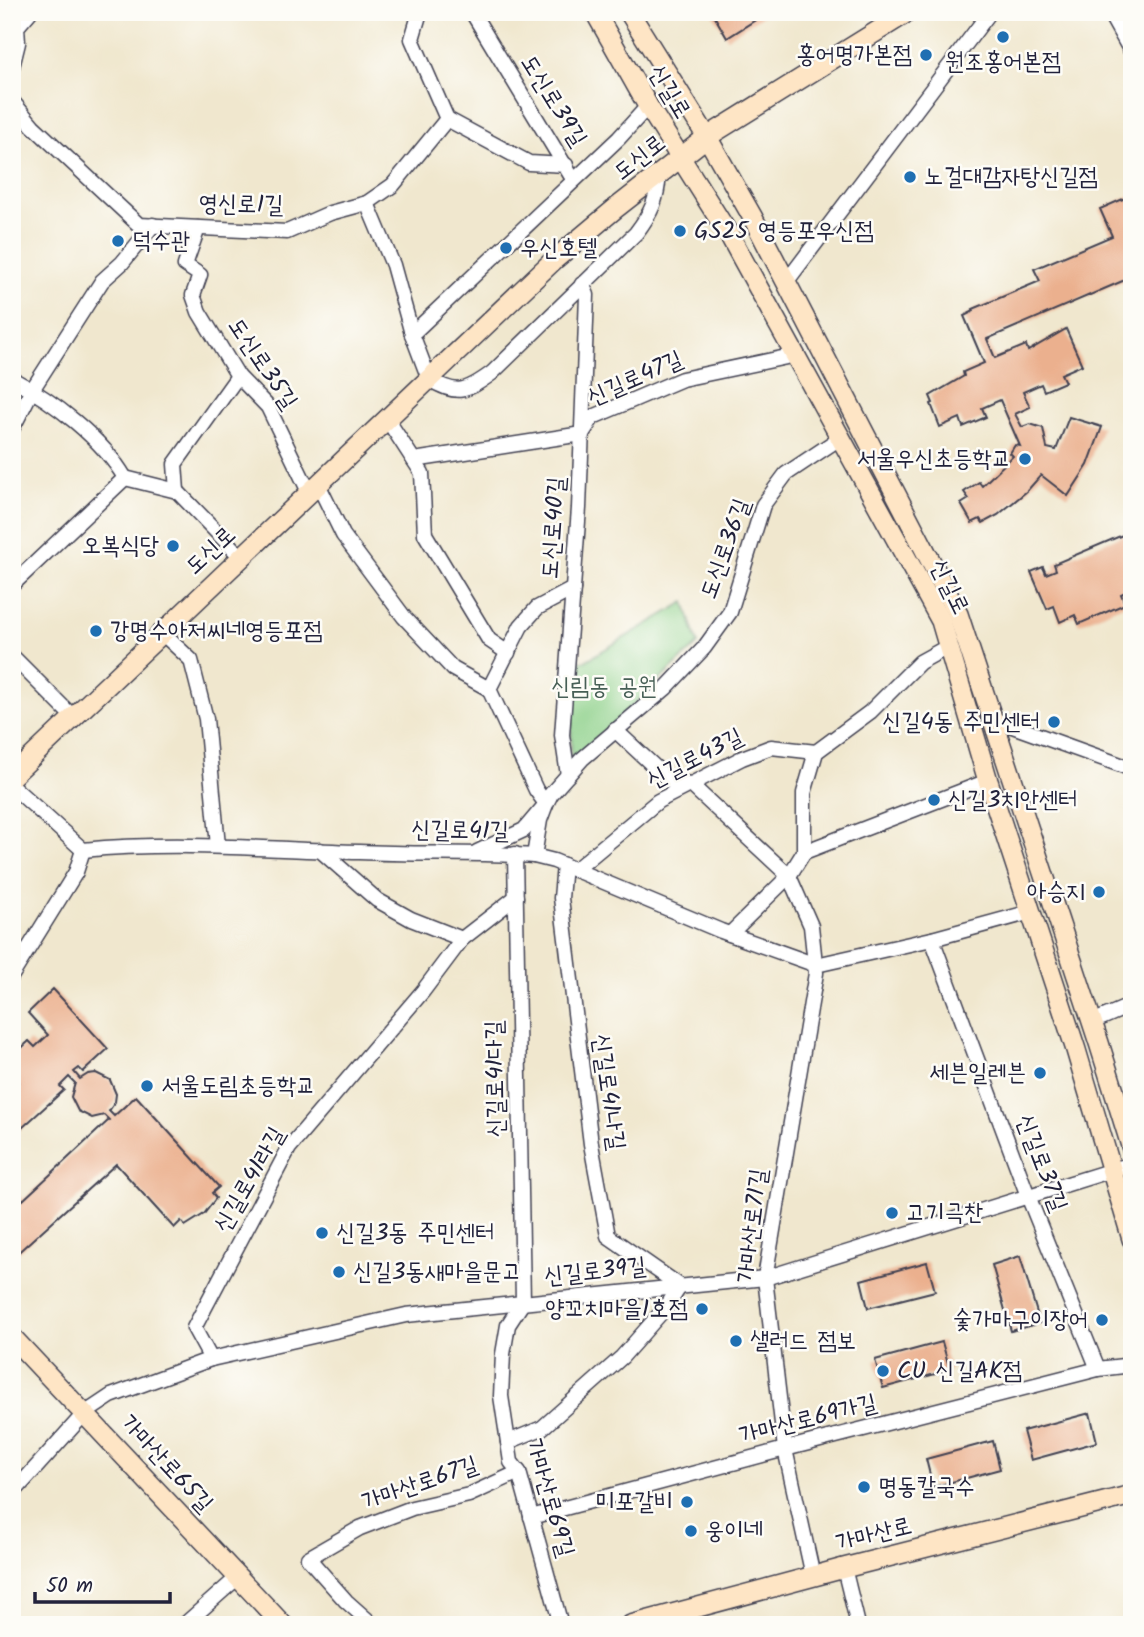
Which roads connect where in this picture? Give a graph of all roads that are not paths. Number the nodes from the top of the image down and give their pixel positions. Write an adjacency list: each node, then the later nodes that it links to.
1 (30, 12): 9 (street)
2 (420, 12): 14 (street)
3 (472, 12): 17 (street, 도신로39길)
4 (595, 12): 13 (main road, 신길로)
5 (629, 12): 15 (main road, 신길로)
6 (908, 12): 15 (main road, 도신로)
7 (990, 12): 23 (street)
8 (1109, 12): 10 (street)
9 (15, 25): 11 (street)
10 (1132, 53)
11 (12, 67)
12 (12, 101): 21 (street, 영신로1길)
13 (648, 106): 16 (main road, 신길로); 19 (street)
14 (447, 119): 17 (street); 20 (street, 영신로1길)
15 (707, 137): 16 (main road, 도신로); 23 (main road, 신길로)
16 (680, 158): 18 (main road, 도신로); 26 (main road, 신길로)
17 (566, 165): 19 (street, 도신로39길)
18 (659, 174): 24 (street); 29 (main road, 도신로)
19 (573, 179): 25 (street)
20 (367, 203): 22 (street, 영신로1길); 25 (street)
21 (153, 225): 22 (street, 영신로1길); 30 (street)
22 (198, 228): 27 (street, 도신로35길)
23 (786, 281): 48 (main road, 신길로)
24 (582, 284): 29 (street); 33 (street, 도신로40길)
25 (412, 334): 29 (street)
26 (796, 355): 33 (street, 신길로47길); 34 (main road, 신길로)
27 (238, 376): 37 (street, 도신로35길); 38 (street)
28 (12, 379): 30 (street)
29 (429, 379): 31 (main road, 도신로)
30 (33, 390): 32 (street); 36 (street)
31 (387, 419): 35 (street); 37 (main road, 도신로)
32 (12, 429)
33 (582, 434): 35 (street, 신길로47길); 41 (street, 도신로40길)
34 (841, 438): 43 (main road, 신길로); 49 (street, 도신로36길)
35 (414, 460): 44 (street)
36 (125, 478): 38 (street); 40 (street)
37 (314, 488): 39 (main road, 도신로); 46 (street)
38 (177, 491): 39 (street)
39 (241, 557): 42 (main road, 도신로)
40 (12, 585)
41 (573, 589): 44 (street); 52 (street, 도신로40길)
42 (162, 632): 47 (main road, 도신로); 58 (street)
43 (949, 646): 50 (street); 54 (main road, 신길로)
44 (508, 653): 46 (street)
45 (12, 656): 47 (street)
46 (489, 690): 57 (street)
47 (73, 717): 53 (main road, 도신로)
48 (993, 719): 51 (street); 75 (main road, 신길로)
49 (615, 730): 52 (street, 도신로36길); 55 (street)
50 (816, 752): 55 (street, 신길로43길); 61 (street)
51 (1132, 769)
52 (568, 775): 57 (street, 도신로36길)
53 (12, 776)
54 (988, 781): 61 (street); 68 (main road, 신길로)
55 (690, 784): 65 (street, 신길로43길); 66 (street)
56 (12, 786): 59 (street)
57 (546, 804): 62 (street, 도신로36길); 64 (street, 도신로36길)
58 (218, 846): 59 (street, 신길로41길); 60 (street, 신길로41길)
59 (83, 850): 73 (street)
60 (320, 850): 62 (street, 신길로41길); 70 (street)
61 (804, 852): 66 (street)
62 (473, 854): 63 (street, 신길로41길)
63 (515, 855): 64 (street, 신길로41길); 67 (street, 신길로41다길)
64 (534, 856): 65 (street, 신길로41길)
65 (569, 867): 69 (street, 신길로41길); 82 (street, 신길로41나길)
66 (789, 876): 69 (street); 72 (street)
67 (516, 897): 70 (street, 신길로41라길); 83 (street, 신길로41다길)
68 (1031, 912): 71 (street); 78 (main road, 신길로)
69 (730, 934): 72 (street, 신길로41길)
70 (462, 939): 85 (street, 신길로41라길)
71 (932, 939): 72 (street); 79 (street, 신길로37길)
72 (816, 965): 81 (street, 가마산로71길)
73 (12, 975)
74 (1132, 1005): 75 (street)
75 (1092, 1022): 76 (main road, 신길로)
76 (1132, 1149)
77 (1132, 1164): 78 (street, 신길로39길)
78 (1111, 1170): 79 (street, 신길로39길); 80 (main road, 신길로)
79 (1028, 1196): 81 (street, 신길로39길); 87 (street, 신길로37길)
80 (1132, 1239)
81 (765, 1278): 82 (street, 신길로39길); 90 (street, 가마산로71길)
82 (680, 1286): 83 (street, 신길로39길); 89 (street)
83 (523, 1302): 85 (street, 신길로39길); 89 (street, 가마산로69길)
84 (12, 1337): 88 (main road, 가마산로65길)
85 (211, 1359): 88 (street, 신길로39길)
86 (1132, 1366): 87 (street)
87 (1098, 1369): 90 (street, 가마산로69가길)
88 (85, 1414): 92 (street, 신길로39길); 97 (main road, 가마산로65길)
89 (508, 1442): 91 (street, 가마산로69길)
90 (785, 1449): 94 (street, 가마산로69가길); 96 (street, 가마산로71길)
91 (519, 1472): 94 (street, 가마산로69길); 100 (street, 가마산로67길)
92 (12, 1494)
93 (1131, 1496): 95 (main road, 가마산로)
94 (531, 1517): 101 (street, 가마산로69길)
95 (844, 1568): 96 (main road, 가마산로); 103 (street)
96 (813, 1576): 102 (main road, 가마산로)
97 (238, 1577): 98 (street); 99 (main road, 가마산로65길)
98 (184, 1625)
99 (283, 1625)
100 (373, 1625)
101 (561, 1625)
102 (631, 1625)
103 (859, 1625)

